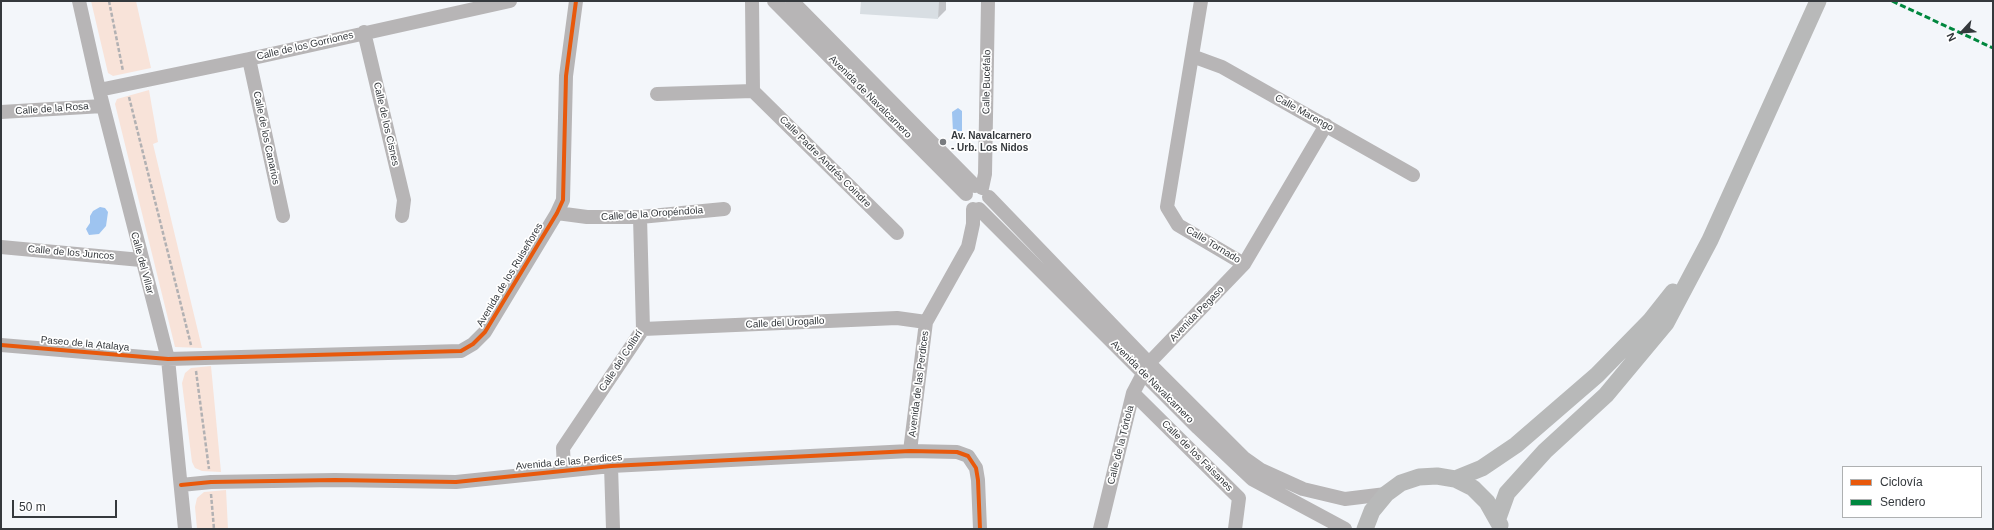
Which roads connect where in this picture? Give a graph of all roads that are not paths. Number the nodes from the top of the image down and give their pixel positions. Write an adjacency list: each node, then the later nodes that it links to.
1 (79, 1): 13 (street, Calle del Villar)
2 (507, 1): 10 (street, Calle de los Gorriones)
3 (576, 1): 23 (street, Avenida de los Ruiseñores)
4 (752, 1): 14 (street)
5 (774, 1): 20 (street, Avenida de Navalcarnero)
6 (792, 1): 20 (street, Avenida de Navalcarnero)
7 (988, 1): 20 (street, Calle Bucéfalo)
8 (1201, 1): 11 (street, Calle Tornado)
9 (1818, 1): 30 (main road)
10 (364, 32): 12 (street, Calle de los Gorriones); 25 (street, Calle de los Cisnes)
11 (1192, 56): 18 (street, Calle Marengo); 31 (street, Calle Tornado)
12 (249, 59): 13 (street, Calle de los Gorriones); 24 (street, Calle de los Canarios)
13 (99, 90): 16 (street, Calle del Villar)
14 (753, 91): 15 (street); 27 (street, Calle Padre Andrés Coindre)
15 (656, 94)
16 (103, 106): 17 (street, Calle de la Rosa); 29 (street, Calle del Villar)
17 (1, 112)
18 (1326, 125): 19 (street, Calle Marengo); 31 (street, Calle Tornado)
19 (1413, 175)
20 (978, 191): 22 (street); 22 (street); 36 (street, Avenida de Navalcarnero)
21 (724, 209): 26 (street, Calle de la Oropéndola)
22 (976, 209): 32 (street, Avenida de las Perdices); 36 (street, Avenida de Navalcarnero)
23 (557, 213): 26 (street, Calle de la Oropéndola); 35 (street, Avenida de los Ruiseñores)
24 (283, 216)
25 (402, 216)
26 (640, 217): 33 (street, Calle del Colibrí)
27 (897, 233)
28 (1, 247): 29 (street, Calle de los Juncos)
29 (141, 260): 35 (street, Calle del Villar)
30 (1697, 263): 41 (main road); 44 (main road)
31 (1244, 264): 36 (street, Avenida Pegaso)
32 (926, 322): 33 (street, Calle del Urogallo); 38 (street, Avenida de las Perdices)
33 (643, 329): 40 (street, Calle del Colibrí)
34 (1, 344): 35 (street, Paseo de la Atalaya)
35 (168, 359): 42 (street, Calle del Villar)
36 (1146, 368): 37 (street, Calle de la Tórtola); 43 (street, Avenida de Navalcarnero); 50 (street, Avenida de Navalcarnero)
37 (1133, 393): 48 (street, Calle de la Tórtola); 49 (street, Calle de los Faisanes)
38 (910, 451): 39 (street, Avenida de las Perdices); 47 (street, Avenida de las Perdices)
39 (610, 466): 40 (street, Avenida de las Perdices); 46 (street)
40 (564, 470): 42 (street, Avenida de las Perdices)
41 (1455, 480): 43 (main road); 44 (main road)
42 (181, 485): 45 (street, Calle del Villar)
43 (1386, 494): 51 (main road)
44 (1499, 524)
45 (185, 529)
46 (613, 529)
47 (980, 529)
48 (1100, 529)
49 (1235, 529)
50 (1345, 529)
51 (1365, 529)

